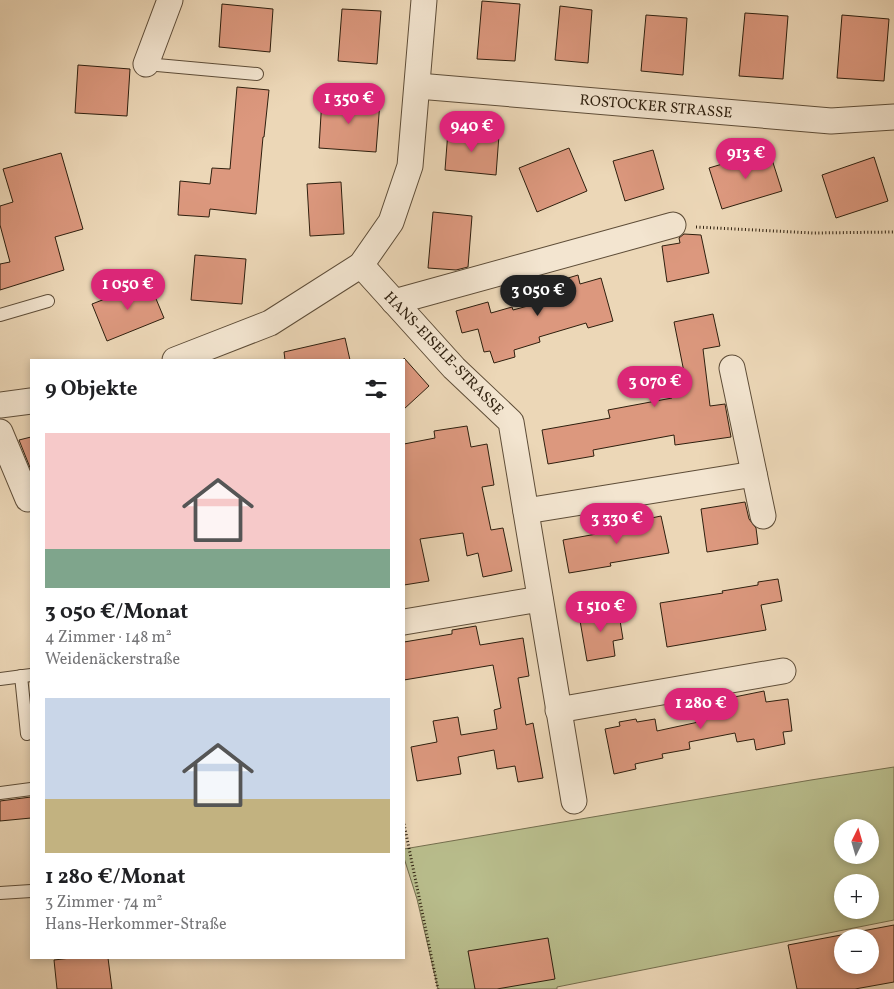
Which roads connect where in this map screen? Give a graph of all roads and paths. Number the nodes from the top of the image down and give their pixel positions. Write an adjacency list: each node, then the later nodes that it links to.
1 (170, 0): 3 (street)
2 (424, 0): 5 (street)
3 (146, 64): 4 (lane)
4 (257, 74)
5 (418, 86): 6 (street, ROSTOCKER STRASSE); 9 (street)
6 (894, 116)
7 (673, 225): 8 (path); 11 (street)
8 (894, 232)
9 (360, 265): 11 (street, HANS-EISELE-STRASSE); 13 (street)
10 (48, 301): 12 (lane)
11 (394, 302): 20 (street, HANS-EISELE-STRASSE)
12 (0, 315)
13 (178, 359)
14 (732, 368): 18 (street)
15 (30, 401): 16 (street)
16 (0, 405)
17 (0, 432): 19 (street)
18 (754, 474): 20 (street); 21 (street)
19 (30, 498)
20 (526, 511): 22 (street, HANS-EISELE-STRASSE)
21 (763, 516)
22 (540, 600): 23 (street); 27 (street, HANS-EISELE-STRASSE)
23 (405, 622)
24 (783, 671): 27 (street)
25 (26, 676): 26 (lane); 28 (lane)
26 (0, 679)
27 (558, 710): 31 (street, HANS-EISELE-STRASSE)
28 (26, 734)
29 (30, 789): 30 (lane)
30 (0, 793)
31 (574, 801)
32 (405, 829): 35 (path)
33 (30, 891): 34 (lane)
34 (0, 893)
35 (438, 989)

